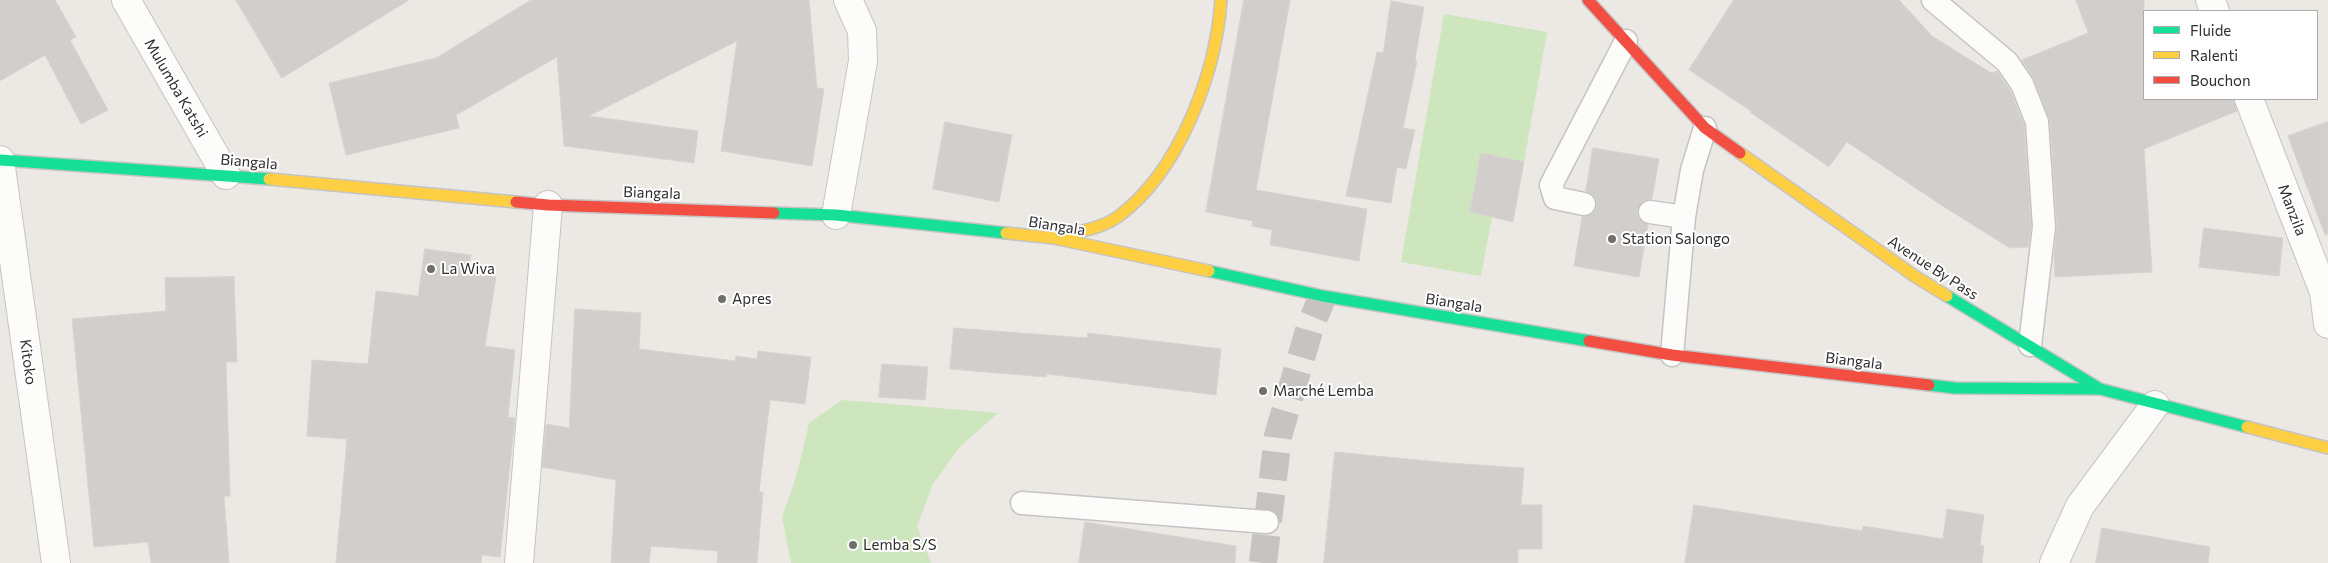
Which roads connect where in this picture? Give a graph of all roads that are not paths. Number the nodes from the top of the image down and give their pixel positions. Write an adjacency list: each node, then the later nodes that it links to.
1 (126, 0): 10 (street, Mulumba Katshi)
2 (848, 0): 14 (street)
3 (1221, 0): 16 (main road)
4 (1933, 0): 18 (lane)
5 (1591, 1): 6 (main road, Avenue By Pass)
6 (1626, 41): 8 (main road, Avenue By Pass); 12 (lane)
7 (2249, 100): 17 (street, Manzila)
8 (1705, 128): 15 (lane); 18 (main road, Avenue By Pass)
9 (0, 160): 10 (main road, Biangala); 25 (street, Kitoko)
10 (226, 175): 11 (main road, Biangala)
11 (548, 204): 14 (main road, Biangala); 26 (street)
12 (1584, 204)
13 (1650, 212): 15 (lane)
14 (836, 215): 16 (main road, Biangala)
15 (1684, 216): 19 (lane)
16 (1054, 238): 19 (main road, Biangala)
17 (2328, 324)
18 (2030, 346): 20 (main road, Avenue By Pass)
19 (1672, 355): 20 (main road, Biangala)
20 (2100, 389): 21 (main road, Avenue By Pass)
21 (2155, 404): 22 (main road, Avenue By Pass); 27 (street)
22 (2328, 448)
23 (1022, 503): 24 (lane)
24 (1267, 522)
25 (56, 563)
26 (519, 563)
27 (2054, 563)

